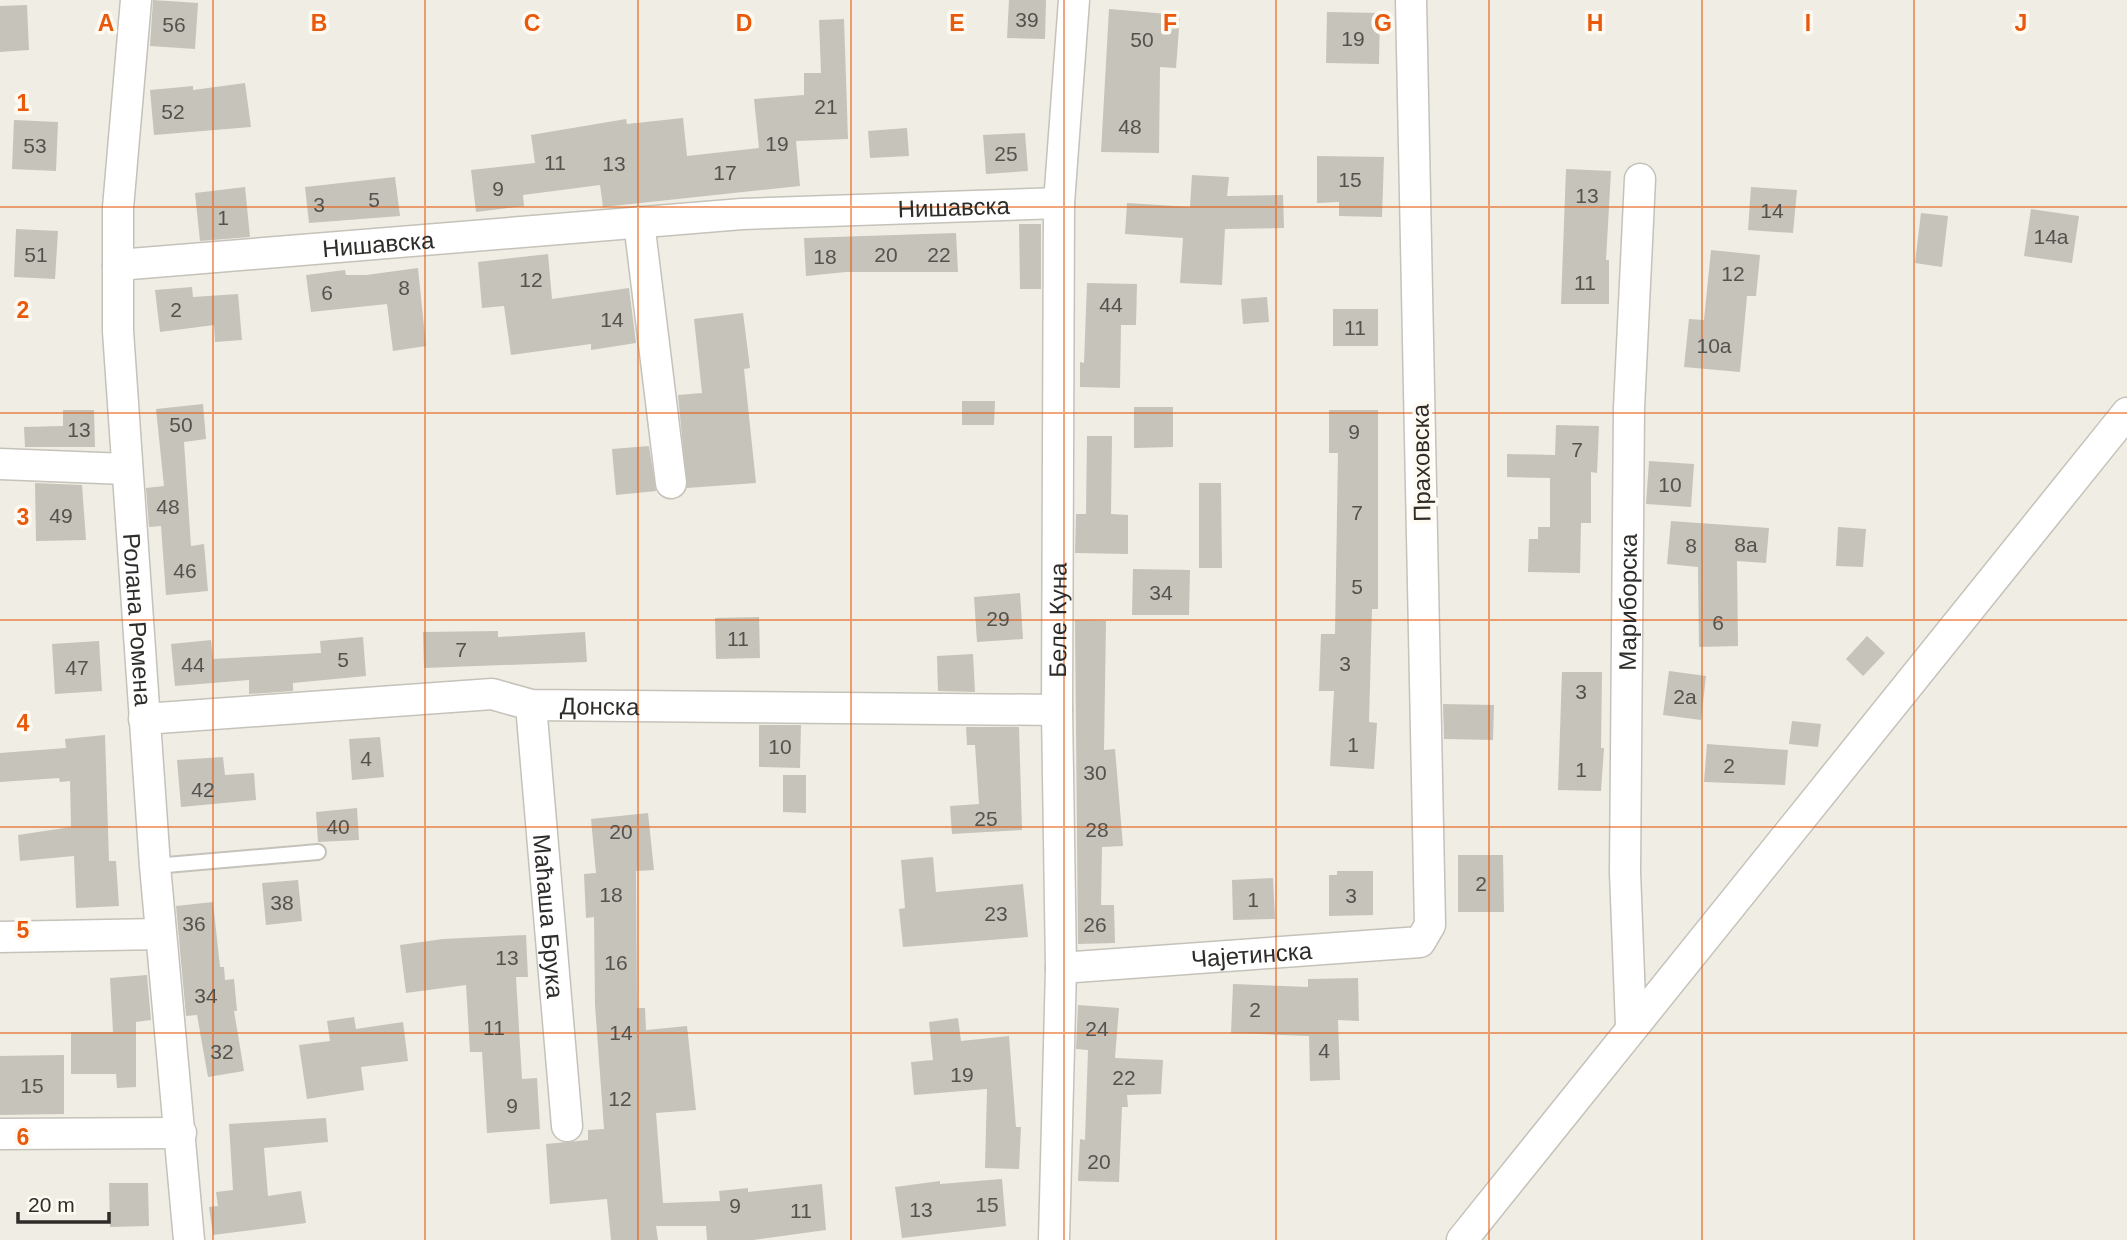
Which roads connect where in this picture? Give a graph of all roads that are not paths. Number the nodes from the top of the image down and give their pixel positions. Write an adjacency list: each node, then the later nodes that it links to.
1 (136, 0): 7 (street, Ролана Ромена)
2 (1074, 0): 5 (street, Беле Куна)
3 (1411, 0): 17 (street, Праховска)
4 (1640, 179): 21 (street, Мариборска)
5 (1059, 203): 6 (street, Нишавска); 13 (street, Беле Куна)
6 (639, 222): 7 (street, Нишавска); 11 (street)
7 (118, 265): 10 (street, Ролана Ромена)
8 (2127, 413): 21 (street)
9 (0, 464): 10 (street)
10 (125, 469): 14 (street, Ролана Ромена)
11 (671, 483)
12 (531, 705): 13 (street, Донска); 14 (street, Донска); 22 (street, Маћаша Брука)
13 (1057, 710): 20 (street, Беле Куна)
14 (145, 719): 16 (street, Ролана Ромена)
15 (318, 852): 16 (lane)
16 (155, 866): 18 (street, Ролана Ромена)
17 (1430, 925): 20 (street, Чајетинска)
18 (160, 934): 19 (street); 23 (street, Ролана Ромена)
19 (0, 937)
20 (1061, 968): 26 (street, Беле Куна)
21 (1631, 1026): 27 (street)
22 (567, 1126)
23 (181, 1133): 24 (street); 25 (street, Ролана Ромена)
24 (0, 1134)
25 (189, 1240)
26 (1054, 1240)
27 (1462, 1240)

